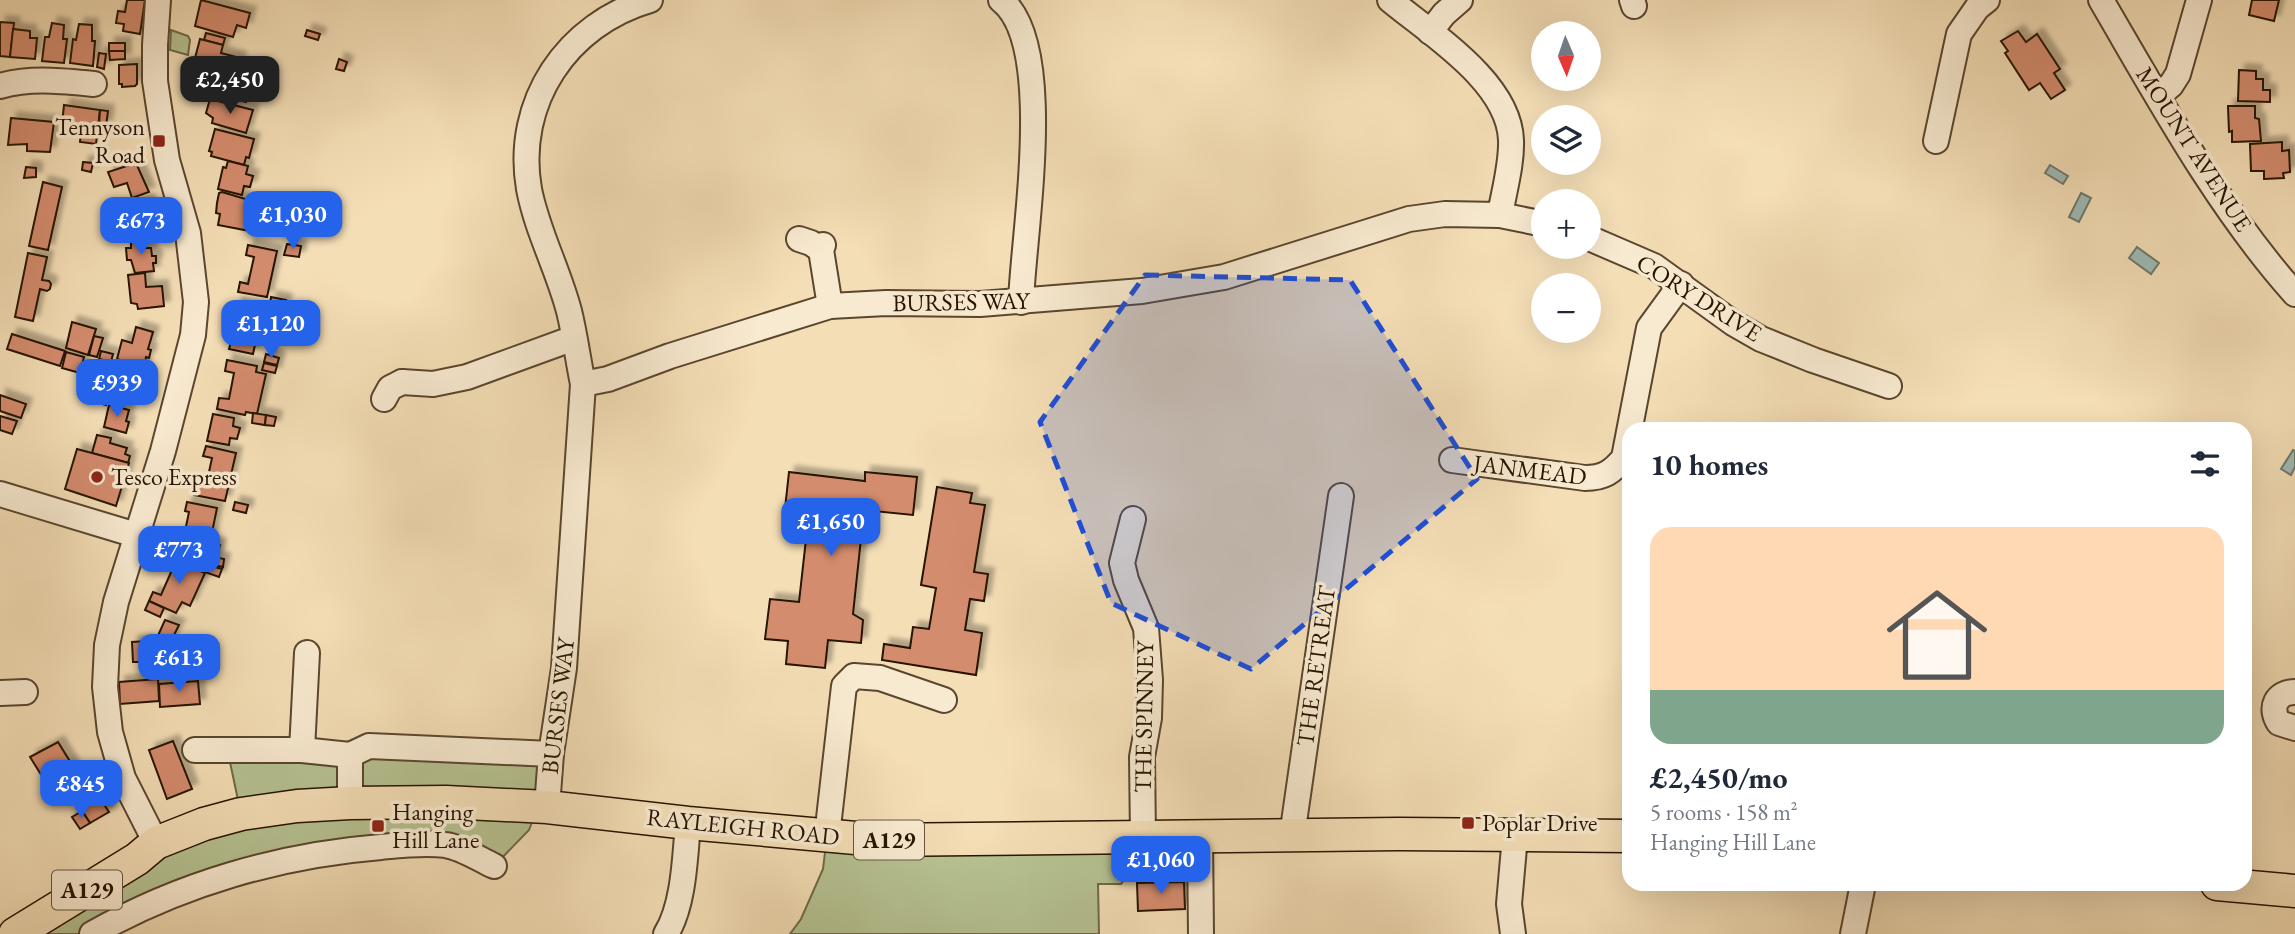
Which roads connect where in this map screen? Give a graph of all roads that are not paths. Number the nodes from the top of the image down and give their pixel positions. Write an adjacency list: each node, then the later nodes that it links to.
1 (158, 0): 32 (street)
2 (650, 0): 22 (street)
3 (1001, 0): 20 (street)
4 (1390, 0): 9 (street)
5 (1460, 0): 9 (street)
6 (1987, 0): 13 (street)
7 (2101, 0): 12 (street, MOUNT AVENUE)
8 (2199, 0): 12 (street)
9 (1430, 32): 14 (street)
10 (94, 83): 11 (street)
11 (0, 86)
12 (2158, 96): 19 (street, MOUNT AVENUE)
13 (1936, 141)
14 (1500, 215): 15 (street); 20 (street, BURSES WAY)
15 (1531, 221)
16 (1601, 243): 18 (street, CORY DRIVE)
17 (814, 245): 21 (street)
18 (1681, 284): 24 (street, CORY DRIVE); 26 (street, JANMEAD)
19 (2295, 294)
20 (1021, 302): 21 (street, BURSES WAY)
21 (830, 306): 23 (street, BURSES WAY)
22 (574, 338): 23 (street); 25 (street)
23 (583, 384): 41 (street, BURSES WAY)
24 (1889, 386)
25 (384, 399)
26 (1631, 422)
27 (1452, 460): 28 (street, JANMEAD)
28 (1622, 460)
29 (0, 494): 32 (street)
30 (1340, 496): 48 (street, THE RETREAT)
31 (1133, 519): 50 (street, THE SPINNEY)
32 (136, 536): 52 (street)
33 (307, 653): 40 (street)
34 (25, 692): 36 (street)
35 (2295, 692): 38 (street)
36 (0, 693)
37 (944, 699): 47 (street)
38 (2295, 728)
39 (195, 750): 40 (street)
40 (302, 750): 42 (street)
41 (551, 754): 42 (street); 44 (street, BURSES WAY)
42 (350, 755): 43 (street)
43 (350, 803): 44 (main road, RAYLEIGH ROAD / A129); 52 (main road, RAYLEIGH ROAD / A129)
44 (547, 807): 45 (main road, RAYLEIGH ROAD / A129)
45 (688, 823): 47 (main road, RAYLEIGH ROAD / A129); 60 (street)
46 (1515, 835): 48 (main road, RAYLEIGH ROAD / A129); 49 (main road, RAYLEIGH ROAD / A129); 62 (street)
47 (827, 836): 50 (main road, RAYLEIGH ROAD / A129)
48 (1292, 836): 51 (main road, RAYLEIGH ROAD / A129)
49 (1622, 836)
50 (1143, 837): 51 (main road, RAYLEIGH ROAD / A129)
51 (1200, 838): 61 (street)
52 (156, 843): 58 (main road, RAYLEIGH ROAD / A129)
53 (494, 866): 57 (street)
54 (2252, 887): 56 (main road)
55 (1862, 891): 63 (street)
56 (2295, 891)
57 (134, 924): 59 (street)
58 (15, 934)
59 (92, 934)
60 (666, 934)
61 (1200, 934)
62 (1513, 934)
63 (1853, 934)

